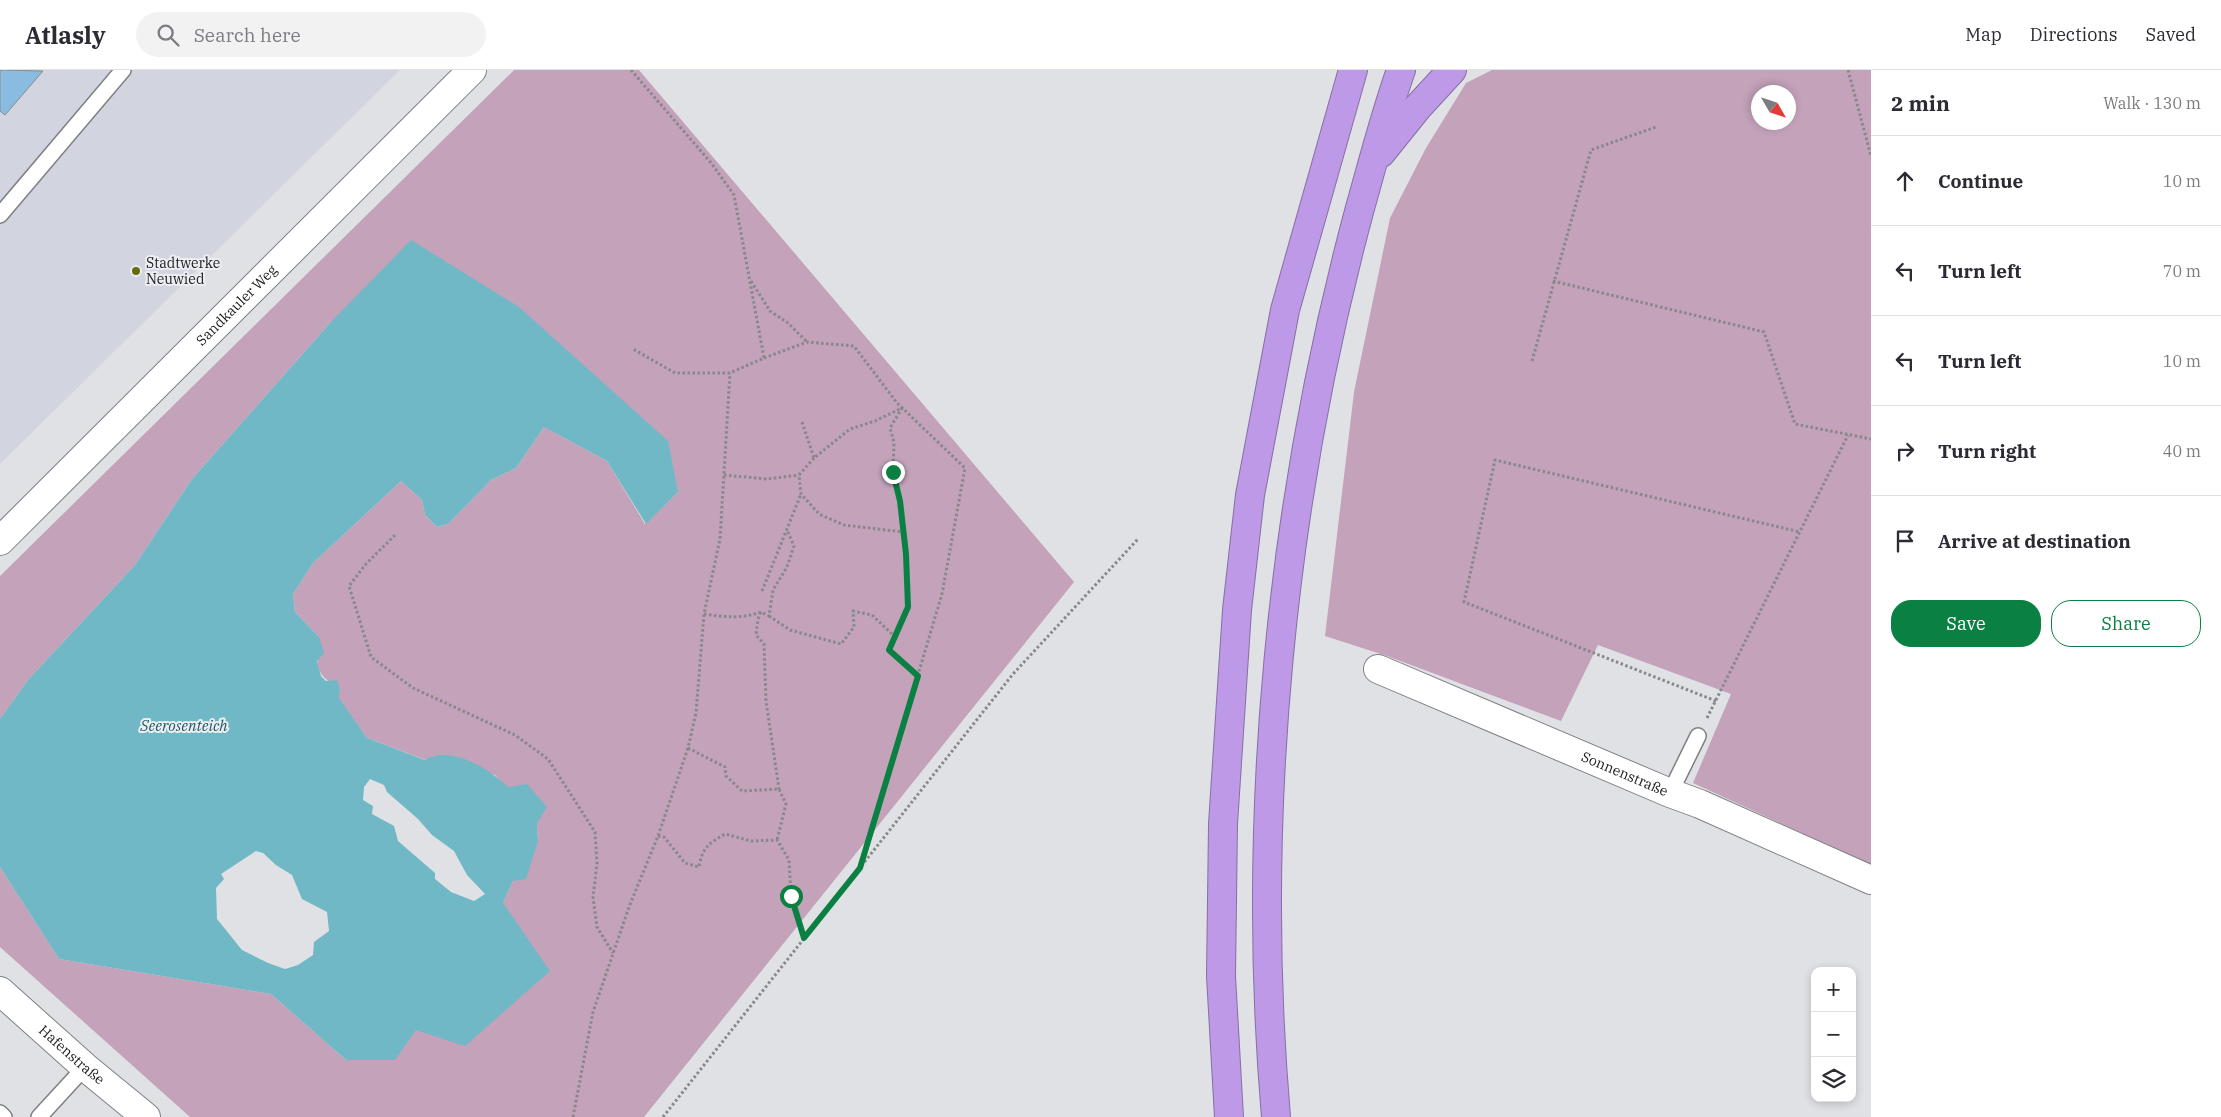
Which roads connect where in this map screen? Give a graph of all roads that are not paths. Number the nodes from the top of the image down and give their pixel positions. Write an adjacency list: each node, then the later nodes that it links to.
1 (123, 70): 7 (lane)
2 (472, 70): 8 (street, Sandkauler Weg)
3 (1353, 70): 19 (highway)
4 (1401, 70): 6 (highway)
5 (1452, 70): 6 (highway)
6 (1372, 164): 20 (highway)
7 (0, 215)
8 (0, 541)
9 (1378, 669): 11 (street, Sonnenstraße)
10 (1698, 736): 11 (lane)
11 (1670, 793): 12 (street, Sonnenstraße)
12 (1871, 880)
13 (0, 991): 14 (street, Hafenstraße)
14 (85, 1067): 17 (lane); 18 (street, Hafenstraße)
15 (0, 1113): 16 (lane)
16 (4, 1117)
17 (39, 1117)
18 (146, 1117)
19 (1229, 1117)
20 (1276, 1117)

